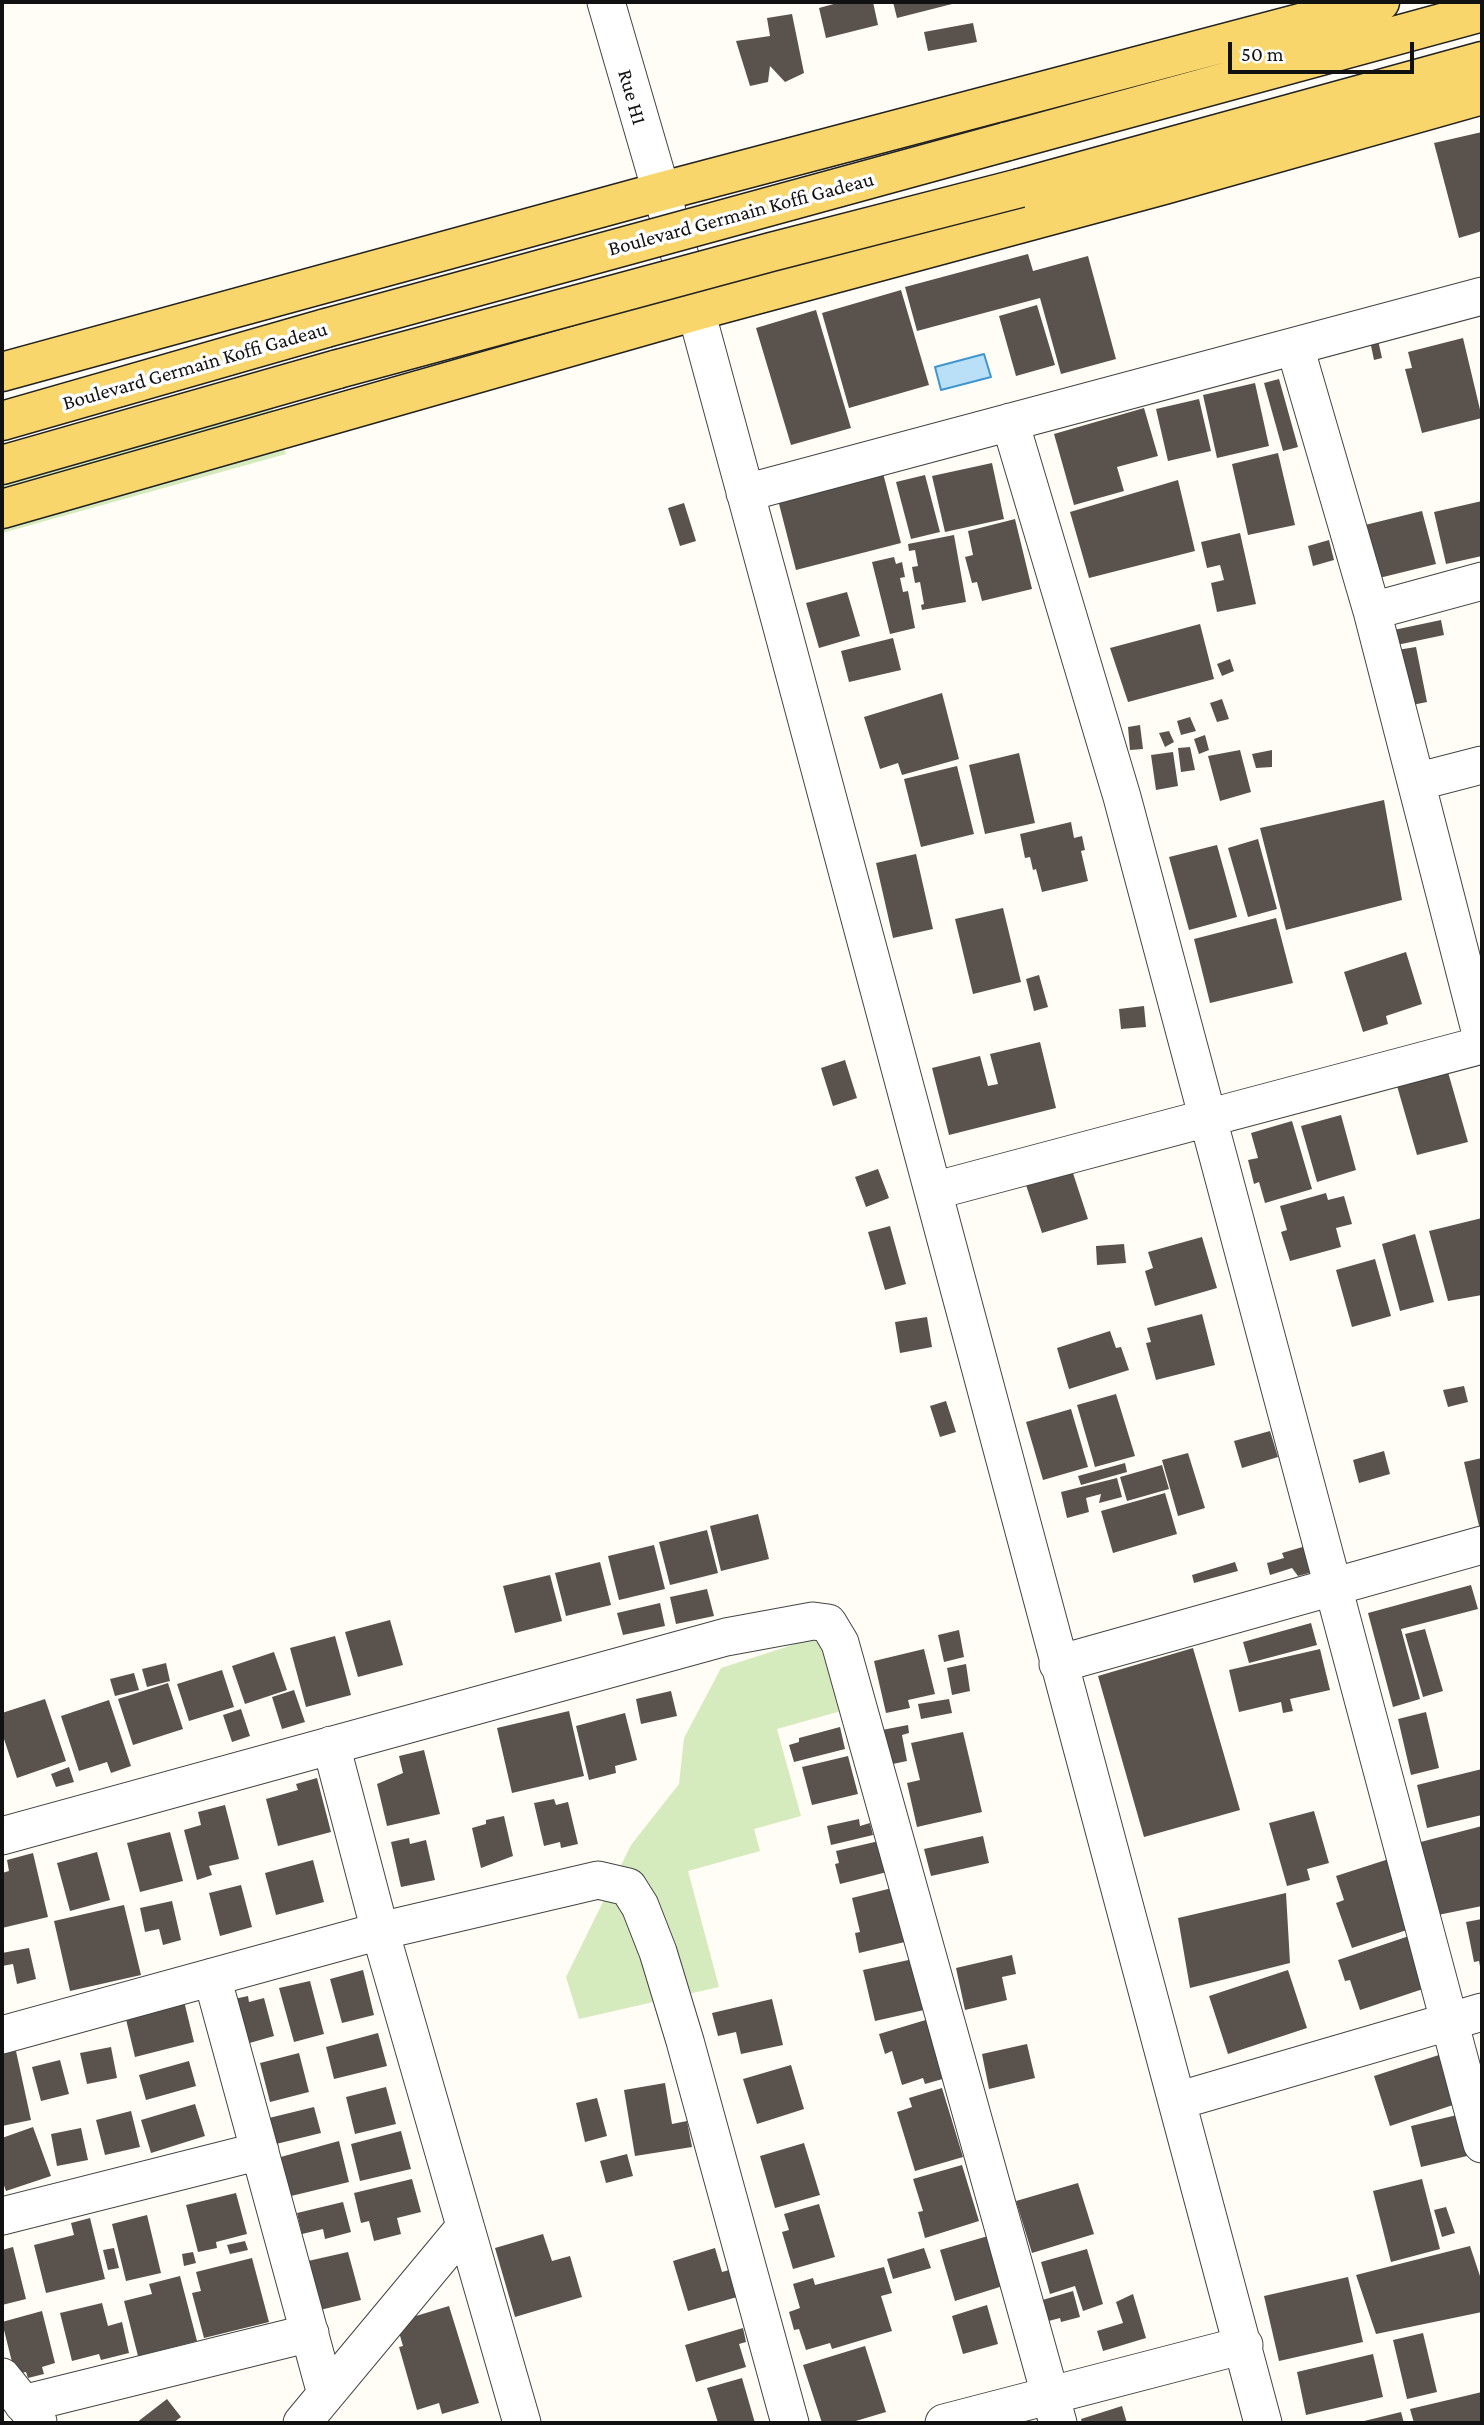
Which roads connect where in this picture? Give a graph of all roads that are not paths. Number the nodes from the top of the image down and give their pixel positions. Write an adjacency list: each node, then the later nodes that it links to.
1 (606, 2): 6 (street, Rue H1)
2 (1380, 2): 6 (main road)
3 (1482, 12): 11 (main road, Boulevard Germain Koffi Gadeau, bridge)
4 (1482, 61): 13 (main road, Boulevard Germain Koffi Gadeau, bridge)
5 (1482, 95): 8 (main road)
6 (659, 192): 8 (street, Rue H1); 10 (main road)
7 (1482, 296): 9 (street)
8 (696, 311): 14 (street, Rue H1); 15 (main road)
9 (1294, 347): 12 (street); 17 (street)
10 (2, 372)
11 (2, 421)
12 (1010, 422): 14 (street); 22 (street)
13 (2, 465)
14 (745, 493): 23 (street, Rue H1)
15 (2, 509)
16 (1482, 581): 17 (street)
17 (1372, 611): 19 (street)
18 (1482, 765): 19 (street)
19 (1416, 782): 20 (street)
20 (1482, 1038)
21 (1482, 1045): 22 (street)
22 (1206, 1116): 23 (street); 25 (street)
23 (933, 1192): 26 (street, Rue H1)
24 (1482, 1545): 25 (street)
25 (1335, 1586): 26 (street); 32 (street)
26 (1058, 1664): 34 (street, Rue H1)
27 (331, 1745): 28 (street); 29 (street); 43 (street)
28 (2, 1836)
29 (380, 1931): 30 (street); 38 (street); 46 (street)
30 (212, 1977): 33 (street); 36 (street)
31 (1482, 2012): 32 (street)
32 (1448, 2022): 34 (street); 35 (street)
33 (2, 2035)
34 (1177, 2101): 40 (street, Rue H1)
35 (1482, 2144)
36 (260, 2151): 37 (street); 39 (street)
37 (2, 2216)
38 (466, 2227): 41 (street); 45 (street)
39 (310, 2333): 41 (street); 42 (street)
40 (1244, 2345): 43 (street); 48 (street, Rue H1)
41 (326, 2394): 44 (street)
42 (21, 2402)
43 (1054, 2409): 47 (street)
44 (302, 2423)
45 (522, 2423)
46 (790, 2423)
47 (944, 2423)
48 (1263, 2423)

